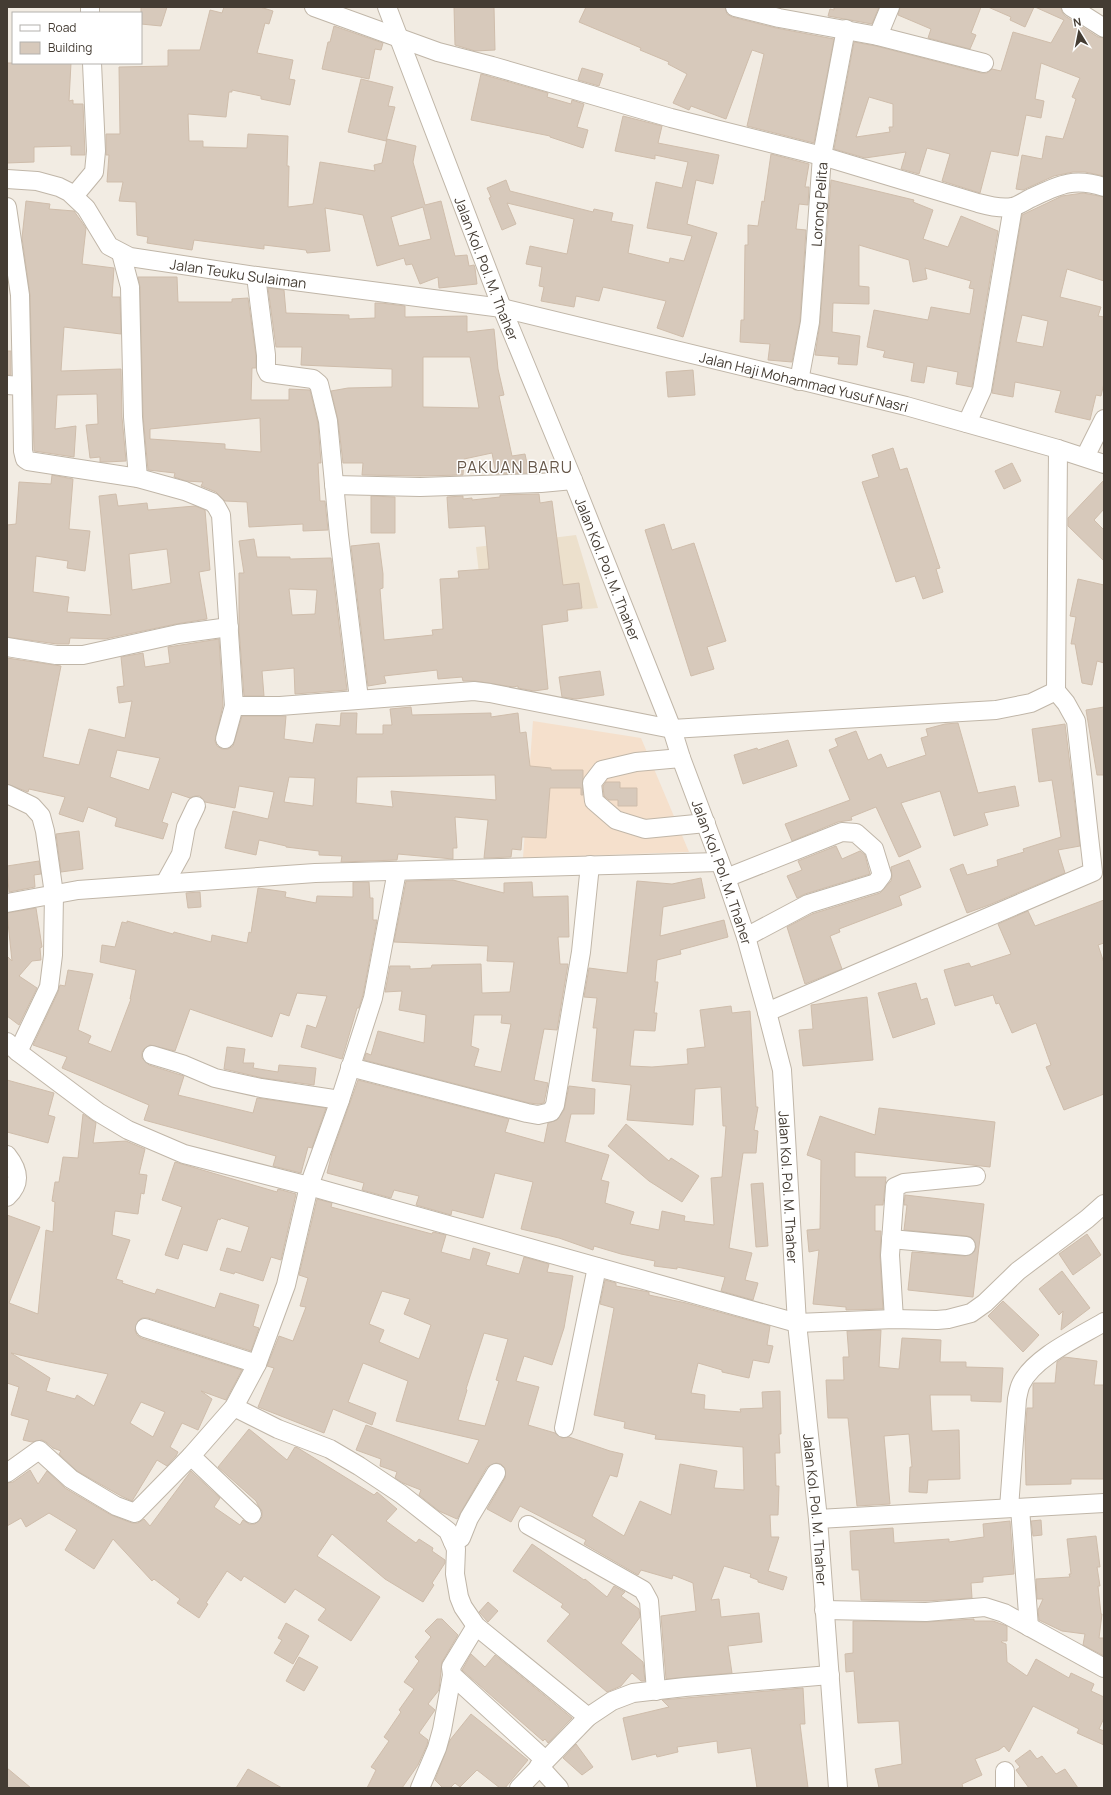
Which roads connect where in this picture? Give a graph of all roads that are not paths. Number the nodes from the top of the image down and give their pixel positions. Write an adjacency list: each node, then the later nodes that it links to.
1 (314, 7): 9 (street)
2 (387, 7): 9 (street, Jalan Kol. Pol. M. Thaher)
3 (734, 7): 7 (street)
4 (890, 7): 8 (street)
5 (1071, 7): 6 (street)
6 (1104, 28)
7 (846, 29): 8 (street); 12 (street, Lorong Pelita)
8 (878, 36): 11 (street)
9 (399, 38): 12 (street); 20 (street, Jalan Kol. Pol. M. Thaher)
10 (92, 64): 15 (street)
11 (984, 64)
12 (822, 156): 17 (street); 21 (street, Lorong Pelita)
13 (7, 179): 15 (street, Jalan Teuku Sulaiman)
14 (1104, 187): 17 (street)
15 (74, 196): 18 (street, Jalan Teuku Sulaiman)
16 (7, 207): 22 (street)
17 (1013, 207): 24 (street)
18 (121, 253): 19 (street, Jalan Teuku Sulaiman); 28 (street)
19 (256, 276): 20 (street, Jalan Teuku Sulaiman); 30 (street)
20 (502, 308): 21 (street, Jalan Haji Mohammad Yusuf Nasri); 29 (street, Jalan Kol. Pol. M. Thaher)
21 (799, 381): 24 (street, Jalan Haji Mohammad Yusuf Nasri)
22 (14, 386): 28 (street)
23 (1104, 419): 26 (street)
24 (967, 423): 25 (street, Jalan Haji Mohammad Yusuf Nasri)
25 (1058, 449): 26 (street, Jalan Haji Mohammad Yusuf Nasri); 33 (street)
26 (1085, 457): 27 (street, Jalan Haji Mohammad Yusuf Nasri)
27 (1104, 464)
28 (138, 478): 31 (street)
29 (573, 480): 30 (street); 36 (street, Jalan Kol. Pol. M. Thaher)
30 (334, 485): 34 (street)
31 (229, 627): 32 (street); 35 (street)
32 (7, 647)
33 (1056, 690): 36 (street); 45 (street)
34 (359, 699): 35 (street); 36 (street)
35 (234, 706): 37 (street)
36 (672, 729): 38 (street, Jalan Kol. Pol. M. Thaher)
37 (225, 739)
38 (681, 758): 41 (street, Jalan Kol. Pol. M. Thaher); 41 (street)
39 (7, 794): 47 (street)
40 (196, 806): 46 (street)
41 (706, 823): 43 (street, Jalan Kol. Pol. M. Thaher)
42 (590, 865): 43 (street); 44 (street); 53 (street)
43 (723, 870): 49 (street, Jalan Kol. Pol. M. Thaher); 49 (street)
44 (396, 871): 46 (street); 53 (street)
45 (1098, 875): 50 (street)
46 (165, 883): 47 (street)
47 (54, 894): 48 (street); 51 (street)
48 (7, 903)
49 (746, 936): 50 (street, Jalan Kol. Pol. M. Thaher)
50 (767, 1012): 65 (street, Jalan Kol. Pol. M. Thaher)
51 (12, 1047): 57 (street)
52 (152, 1055): 54 (street)
53 (350, 1067): 54 (street)
54 (340, 1100): 57 (street)
55 (7, 1155): 58 (street)
56 (976, 1176): 60 (street)
57 (309, 1186): 62 (street); 67 (street)
58 (7, 1198)
59 (1104, 1204): 63 (street)
60 (891, 1239): 61 (street); 63 (street)
61 (966, 1246)
62 (597, 1267): 65 (street); 69 (street)
63 (894, 1318): 65 (street)
64 (1104, 1322): 74 (street)
65 (797, 1323): 76 (street, Jalan Kol. Pol. M. Thaher)
66 (145, 1328): 67 (street)
67 (257, 1364): 68 (street)
68 (234, 1407): 70 (street); 78 (street)
69 (564, 1428)
70 (190, 1456): 71 (street); 75 (street)
71 (7, 1473)
72 (496, 1473): 78 (street)
73 (1104, 1503): 74 (street)
74 (1014, 1508): 76 (street); 81 (street)
75 (252, 1514)
76 (818, 1519): 79 (street, Jalan Kol. Pol. M. Thaher)
77 (528, 1526): 85 (street)
78 (453, 1542): 80 (street)
79 (824, 1610): 81 (street); 84 (street, Jalan Kol. Pol. M. Thaher)
80 (476, 1626): 83 (street); 86 (street)
81 (1029, 1627): 82 (street)
82 (1104, 1668)
83 (452, 1675): 87 (street); 88 (street)
84 (830, 1676): 85 (street); 91 (street, Jalan Kol. Pol. M. Thaher)
85 (656, 1691): 86 (street)
86 (588, 1717): 87 (street)
87 (542, 1763): 89 (street); 90 (street)
88 (420, 1788)
89 (519, 1788)
90 (559, 1788)
91 (838, 1788)

